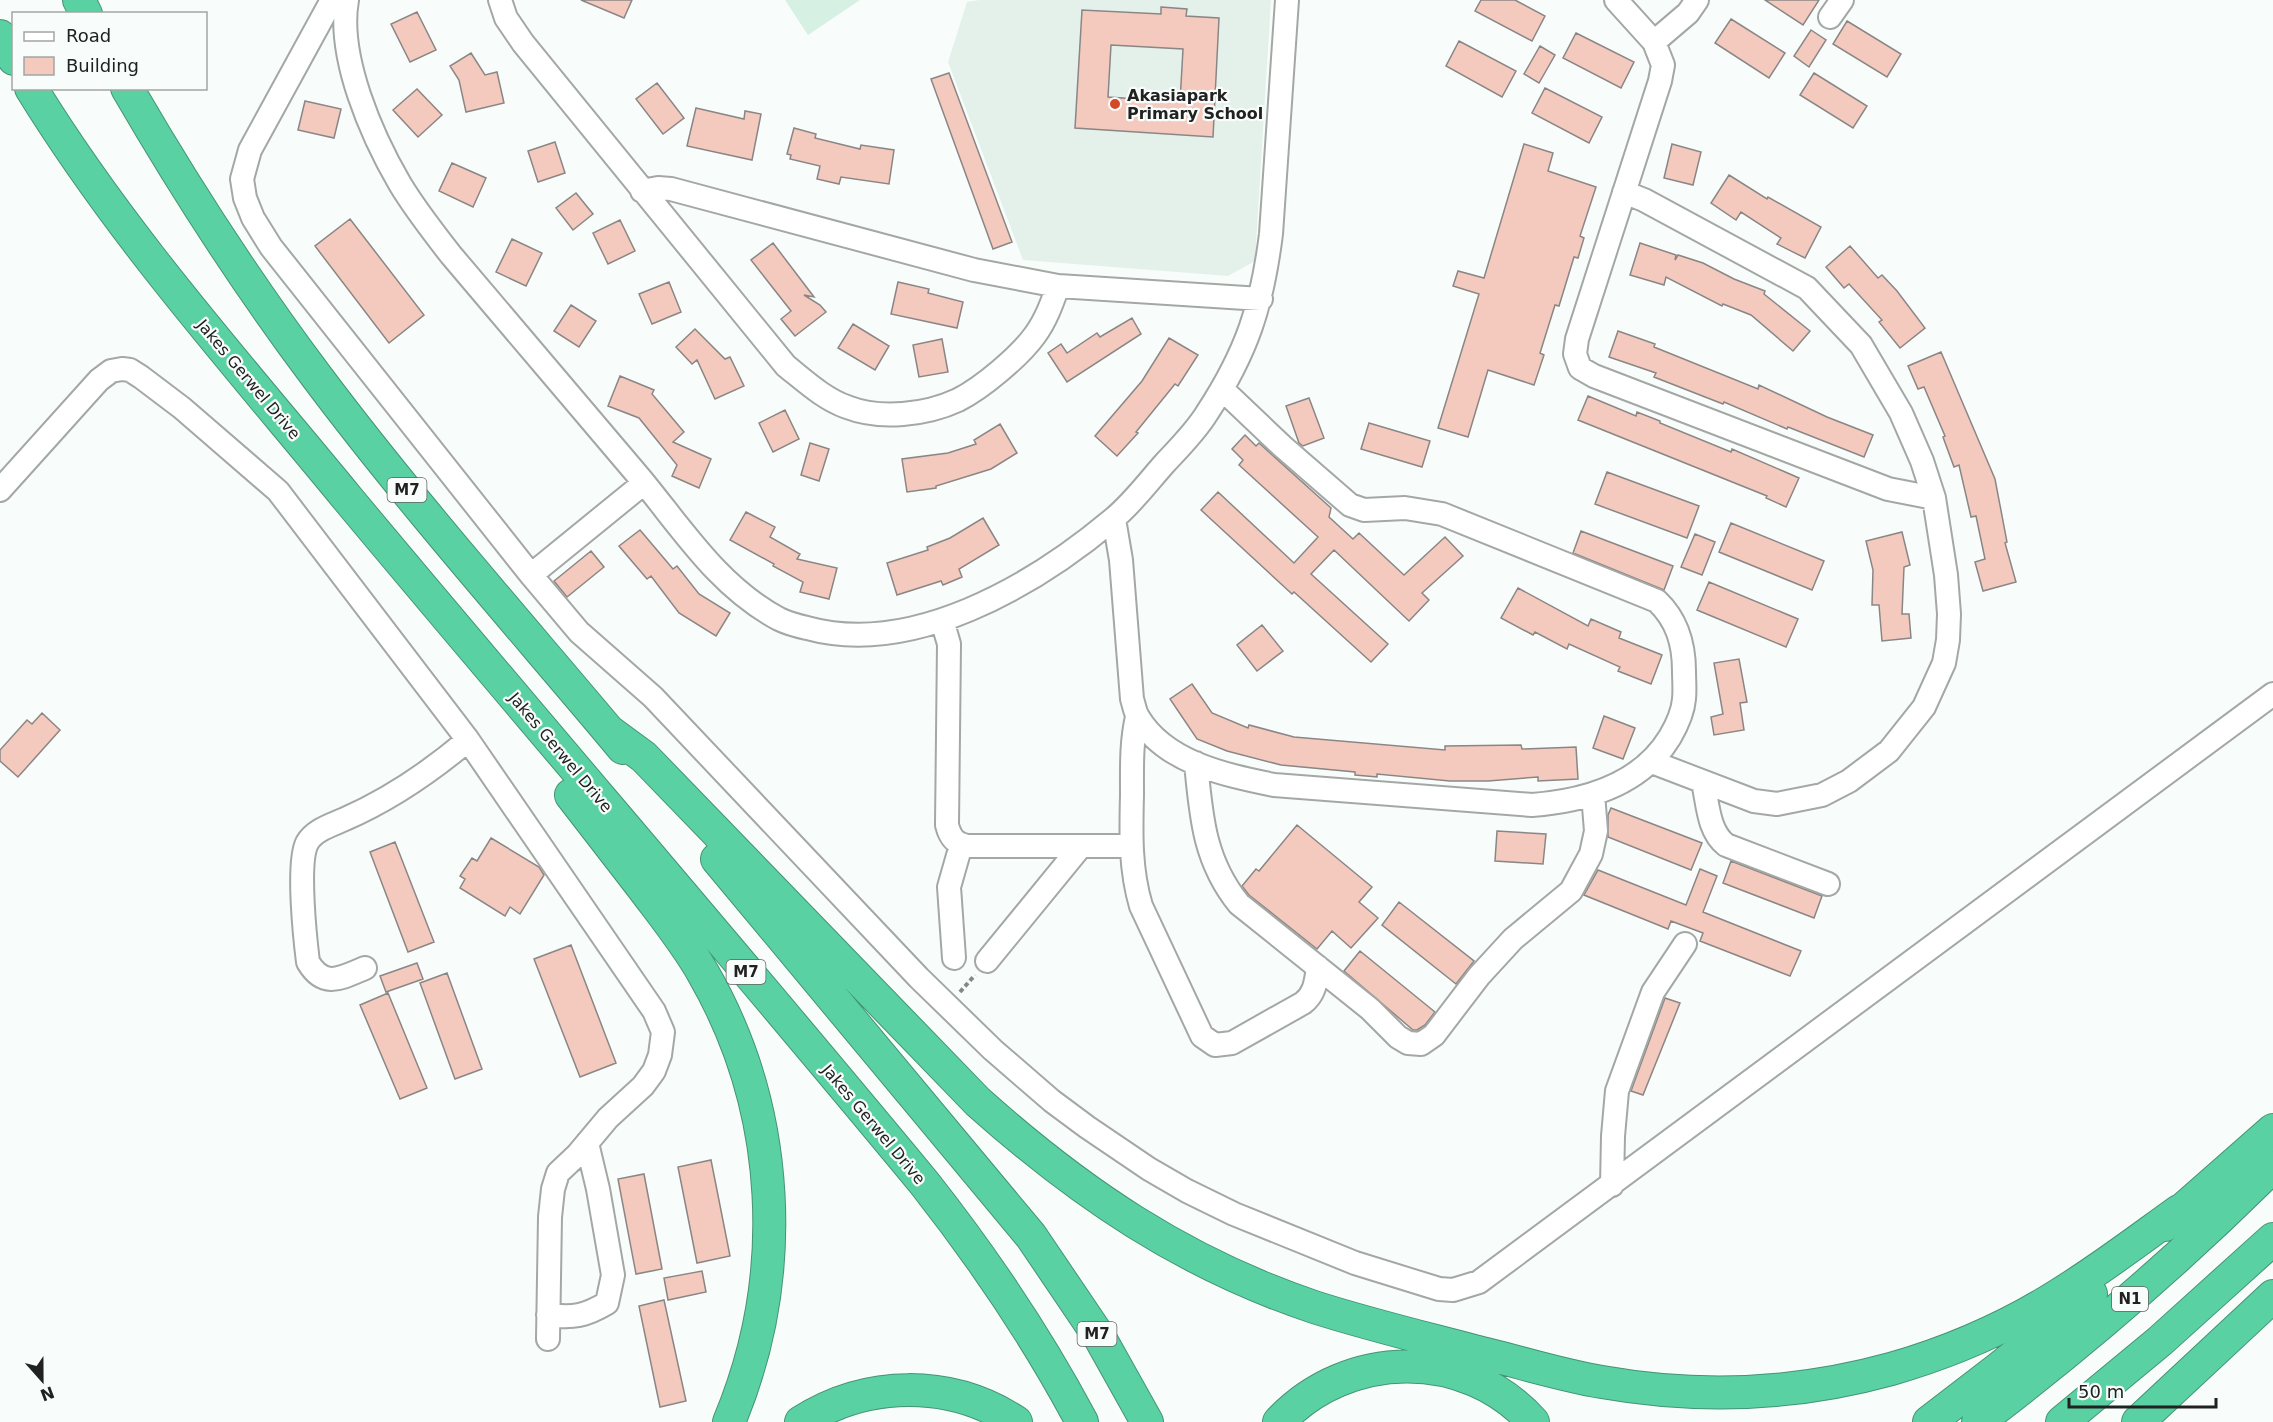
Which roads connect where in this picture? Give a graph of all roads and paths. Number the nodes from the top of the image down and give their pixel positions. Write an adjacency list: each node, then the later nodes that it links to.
1 (332, 0): 22 (street)
2 (347, 0): 17 (street)
3 (500, 0): 12 (street)
4 (1287, 0): 15 (street)
5 (1616, 0): 8 (street)
6 (1697, 0): 8 (street)
7 (0, 36): 9 (highway)
8 (1654, 42): 13 (street)
9 (12, 56)
10 (32, 90): 21 (highway, Jakes Gerwel Drive / M7)
11 (128, 90): 26 (highway, M7)
12 (642, 191): 14 (street); 14 (street)
13 (1624, 192): 19 (street); 19 (street)
14 (1058, 286): 15 (street)
15 (1261, 300): 16 (street)
16 (1222, 389): 20 (street); 28 (street)
17 (644, 483): 22 (street); 23 (street)
18 (0, 490): 27 (street)
19 (1934, 498): 30 (street)
20 (1114, 519): 23 (street); 25 (street)
21 (383, 541): 53 (highway); 56 (highway, Jakes Gerwel Drive / M7)
22 (531, 575): 43 (street)
23 (942, 620): 32 (street)
24 (2273, 694): 47 (street)
25 (1137, 717): 29 (street); 34 (street)
26 (610, 732): 48 (highway); 57 (highway, M7)
27 (468, 740): 40 (street); 45 (street)
28 (1652, 762): 30 (street); 31 (street)
29 (1196, 763): 31 (street); 39 (street)
30 (1703, 782): 35 (street)
31 (1593, 794): 41 (street)
32 (961, 845): 33 (street); 37 (street)
33 (1081, 846): 34 (street); 38 (street)
34 (1131, 846): 42 (street)
35 (1828, 884)
36 (1685, 944): 47 (street)
37 (954, 958)
38 (987, 961): 43 (path)
39 (1318, 967): 41 (street); 42 (street)
40 (365, 968)
41 (1346, 989): 42 (street)
42 (1310, 998)
43 (947, 1006): 47 (street)
44 (2273, 1130): 48 (highway)
45 (587, 1143): 51 (street); 51 (street)
46 (2273, 1166): 61 (highway, N1)
47 (1612, 1185)
48 (2179, 1211): 60 (highway)
49 (2273, 1239): 62 (highway)
50 (2273, 1298): 63 (highway); 64 (highway)
51 (548, 1315): 52 (street)
52 (548, 1339)
53 (729, 1422)
54 (801, 1422): 55 (highway)
55 (1016, 1422)
56 (1082, 1422)
57 (1147, 1422)
58 (1279, 1422): 59 (highway)
59 (1533, 1422)
60 (1929, 1422)
61 (1978, 1422)
62 (2062, 1422)
63 (2138, 1422)
64 (2153, 1422)

